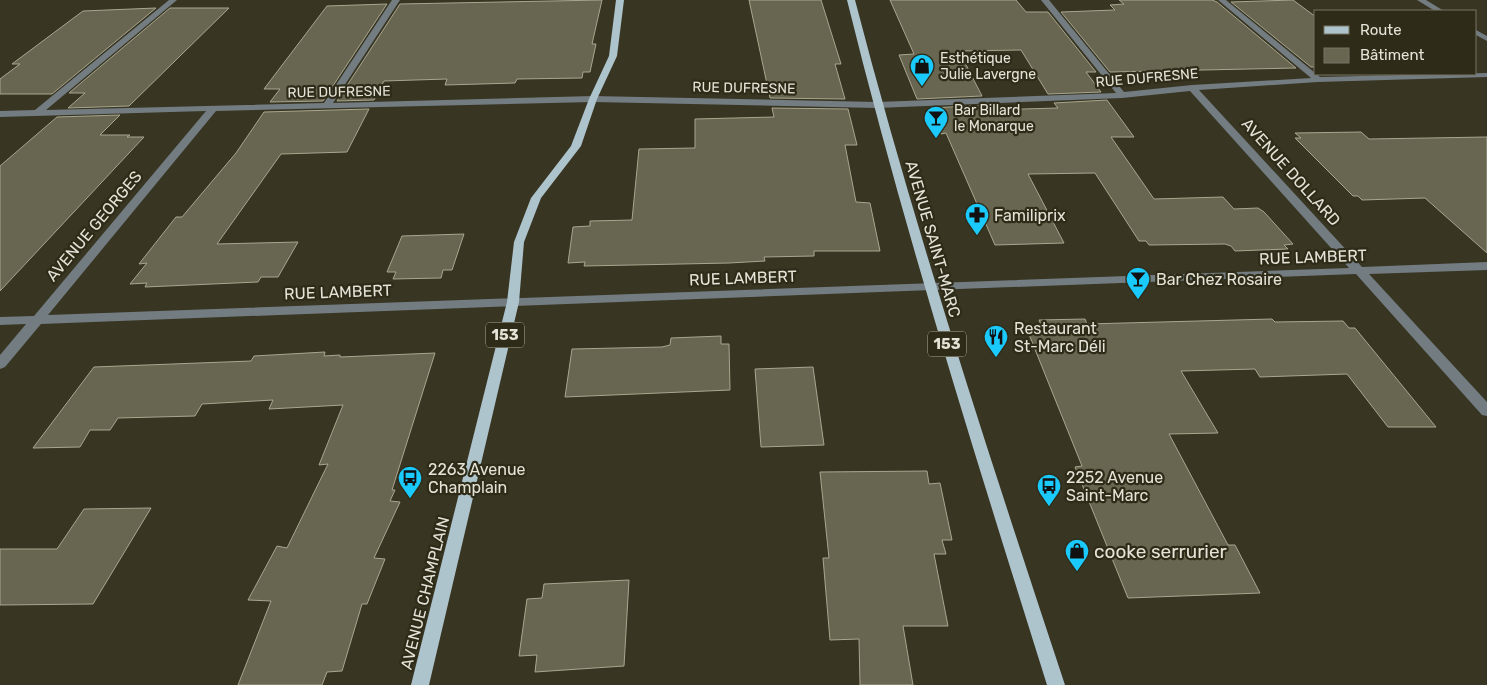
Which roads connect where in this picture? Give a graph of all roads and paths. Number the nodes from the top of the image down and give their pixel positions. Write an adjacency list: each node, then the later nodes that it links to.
1 (173, 0): 17 (street)
2 (396, 0): 15 (street)
3 (620, 0): 13 (main road, AVENUE CHAMPLAIN / 153)
4 (852, 0): 14 (main road, AVENUE SAINT-MARC / 153)
5 (1045, 0): 12 (street)
6 (1222, 0): 10 (street)
7 (1421, 0): 8 (street)
8 (1438, 10)
9 (1487, 75): 10 (street, RUE DUFRESNE)
10 (1318, 80): 11 (street, RUE DUFRESNE)
11 (1192, 88): 12 (street, RUE DUFRESNE); 20 (street, AVENUE DOLLARD)
12 (1122, 95): 14 (street, RUE DUFRESNE)
13 (593, 99): 14 (street, RUE DUFRESNE); 15 (street, RUE DUFRESNE); 22 (main road, AVENUE CHAMPLAIN / 153)
14 (877, 105): 21 (main road, AVENUE SAINT-MARC / 153)
15 (328, 106): 16 (street, RUE DUFRESNE)
16 (213, 109): 17 (street, RUE DUFRESNE); 23 (street, AVENUE GEORGES)
17 (37, 113): 18 (street, RUE DUFRESNE)
18 (0, 114)
19 (1487, 266): 20 (street, RUE LAMBERT)
20 (1358, 271): 21 (street, RUE LAMBERT); 26 (street, AVENUE DOLLARD)
21 (929, 287): 22 (street, RUE LAMBERT); 28 (main road, AVENUE SAINT-MARC / 153)
22 (513, 302): 23 (street, RUE LAMBERT); 27 (main road, AVENUE CHAMPLAIN / 153)
23 (37, 320): 24 (street, RUE LAMBERT); 25 (street, AVENUE GEORGES)
24 (0, 321)
25 (0, 364)
26 (1487, 411)
27 (420, 685)
28 (1056, 685)

